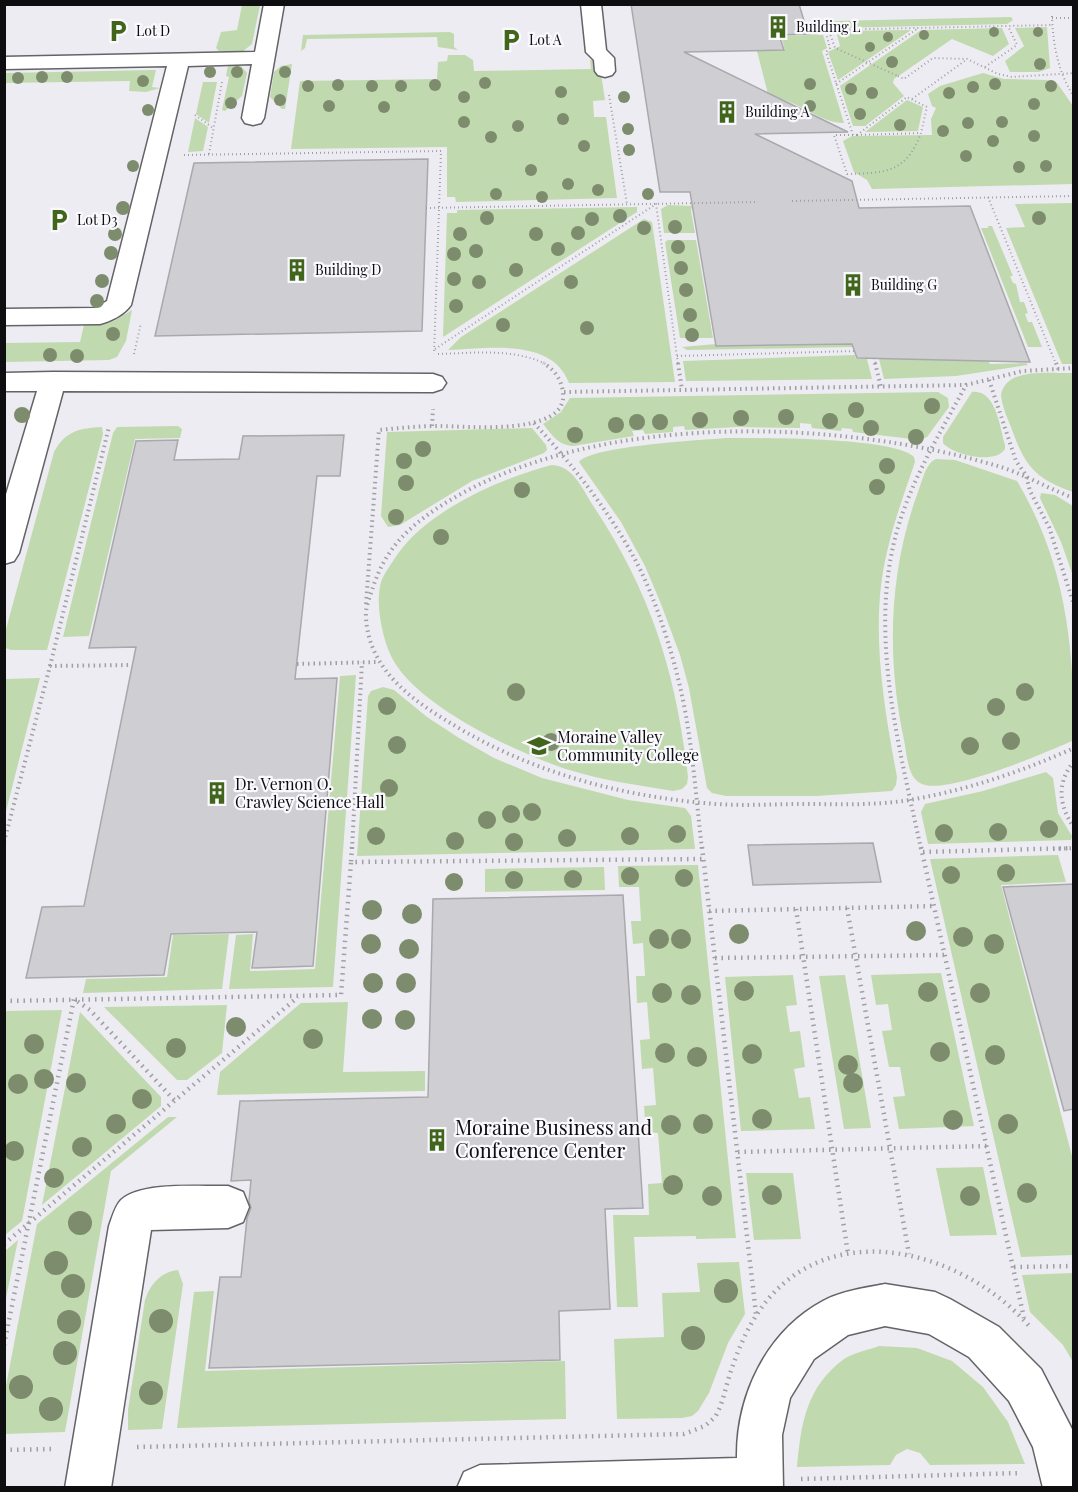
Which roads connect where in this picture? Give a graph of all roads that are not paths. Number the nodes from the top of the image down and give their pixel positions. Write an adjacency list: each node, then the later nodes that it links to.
1 (274, 4): 3 (street)
2 (591, 4): 6 (street)
3 (264, 58): 4 (street); 7 (street)
4 (179, 60): 5 (street); 8 (street)
5 (4, 63)
6 (605, 71)
7 (253, 118)
8 (4, 318)
9 (53, 381): 10 (street); 11 (street); 12 (street)
10 (4, 382)
11 (433, 383)
12 (4, 553)
13 (228, 1207): 14 (street)
14 (91, 1468)
15 (1068, 1482): 16 (street)
16 (759, 1484): 17 (street)
17 (571, 1486): 18 (street)
18 (480, 1488)

